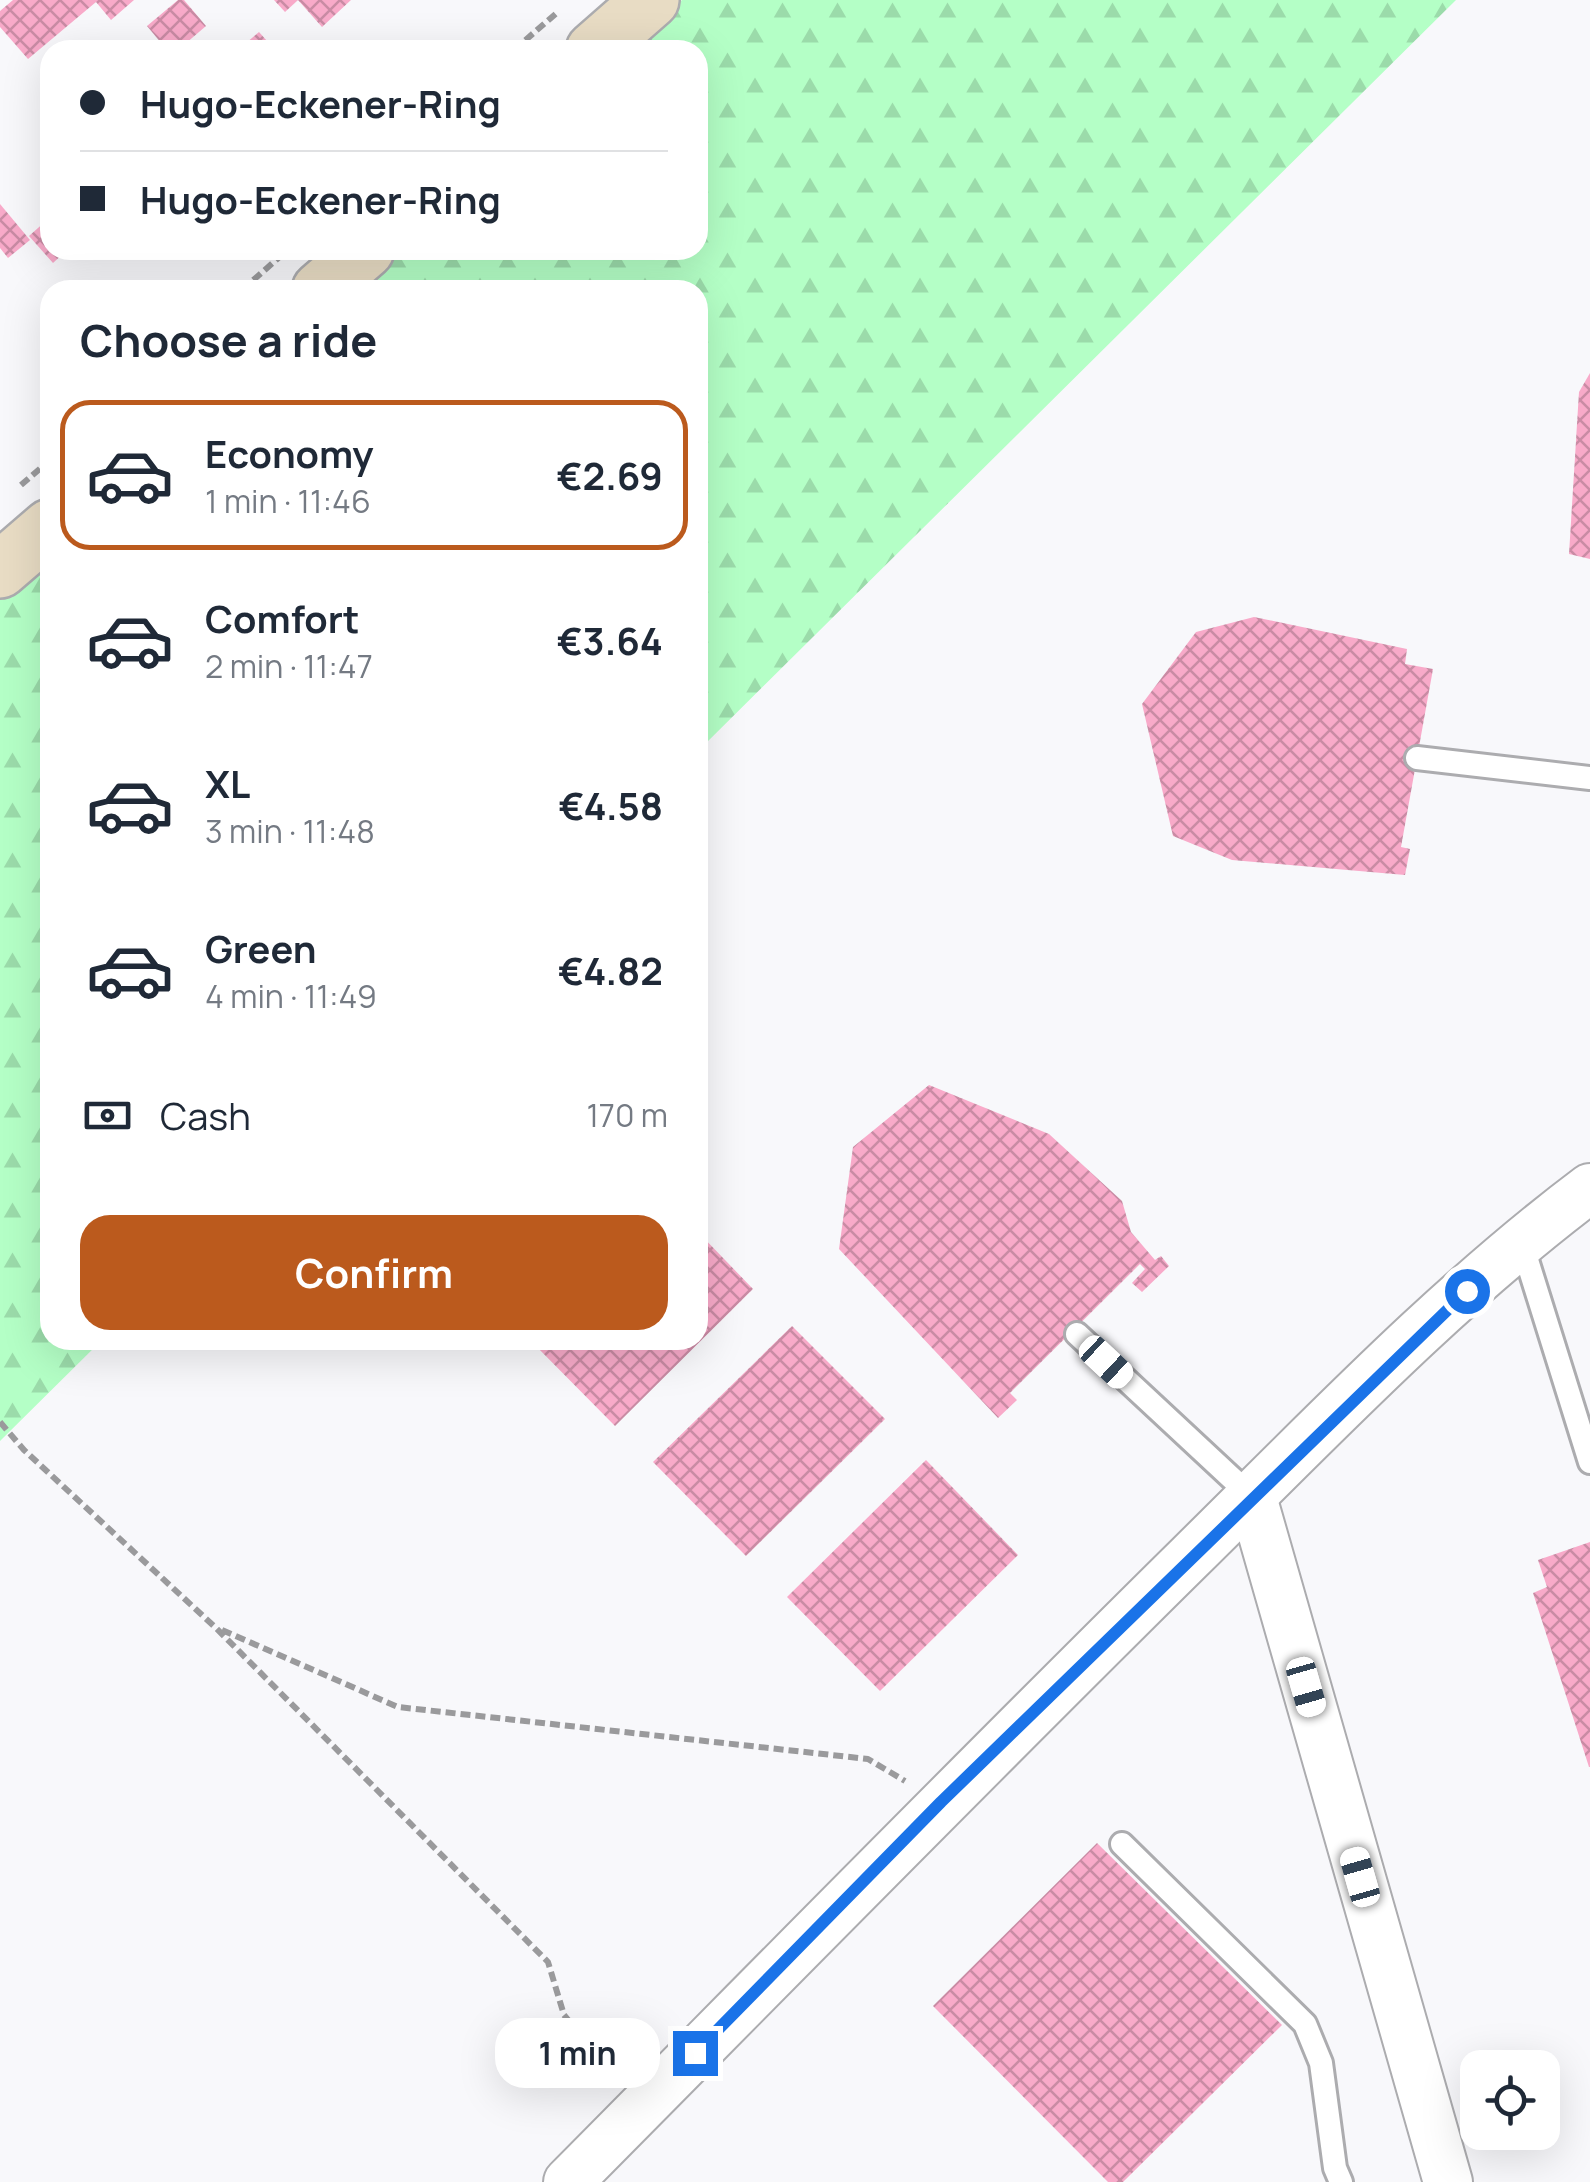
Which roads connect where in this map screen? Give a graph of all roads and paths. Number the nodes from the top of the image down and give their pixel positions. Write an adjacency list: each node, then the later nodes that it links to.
1 (571, 0): 3 (path)
2 (651, 0): 4 (main road)
3 (525, 40)
4 (605, 40)
5 (276, 260): 7 (path)
6 (354, 260): 8 (main road)
7 (254, 280)
8 (332, 280)
9 (40, 535): 10 (main road)
10 (0, 570)
11 (1417, 758): 12 (lane)
12 (1590, 778)
13 (1590, 1188): 14 (street)
14 (1521, 1240): 17 (lane); 18 (street)
15 (1077, 1334): 18 (lane)
16 (0, 1422): 19 (path)
17 (1590, 1462)
18 (1252, 1496): 20 (street); 25 (street)
19 (216, 1628): 20 (path); 22 (path)
20 (941, 1802): 22 (street)
21 (1122, 1844): 24 (lane)
22 (641, 2108): 23 (street)
23 (568, 2182)
24 (1341, 2182)
25 (1448, 2182)

